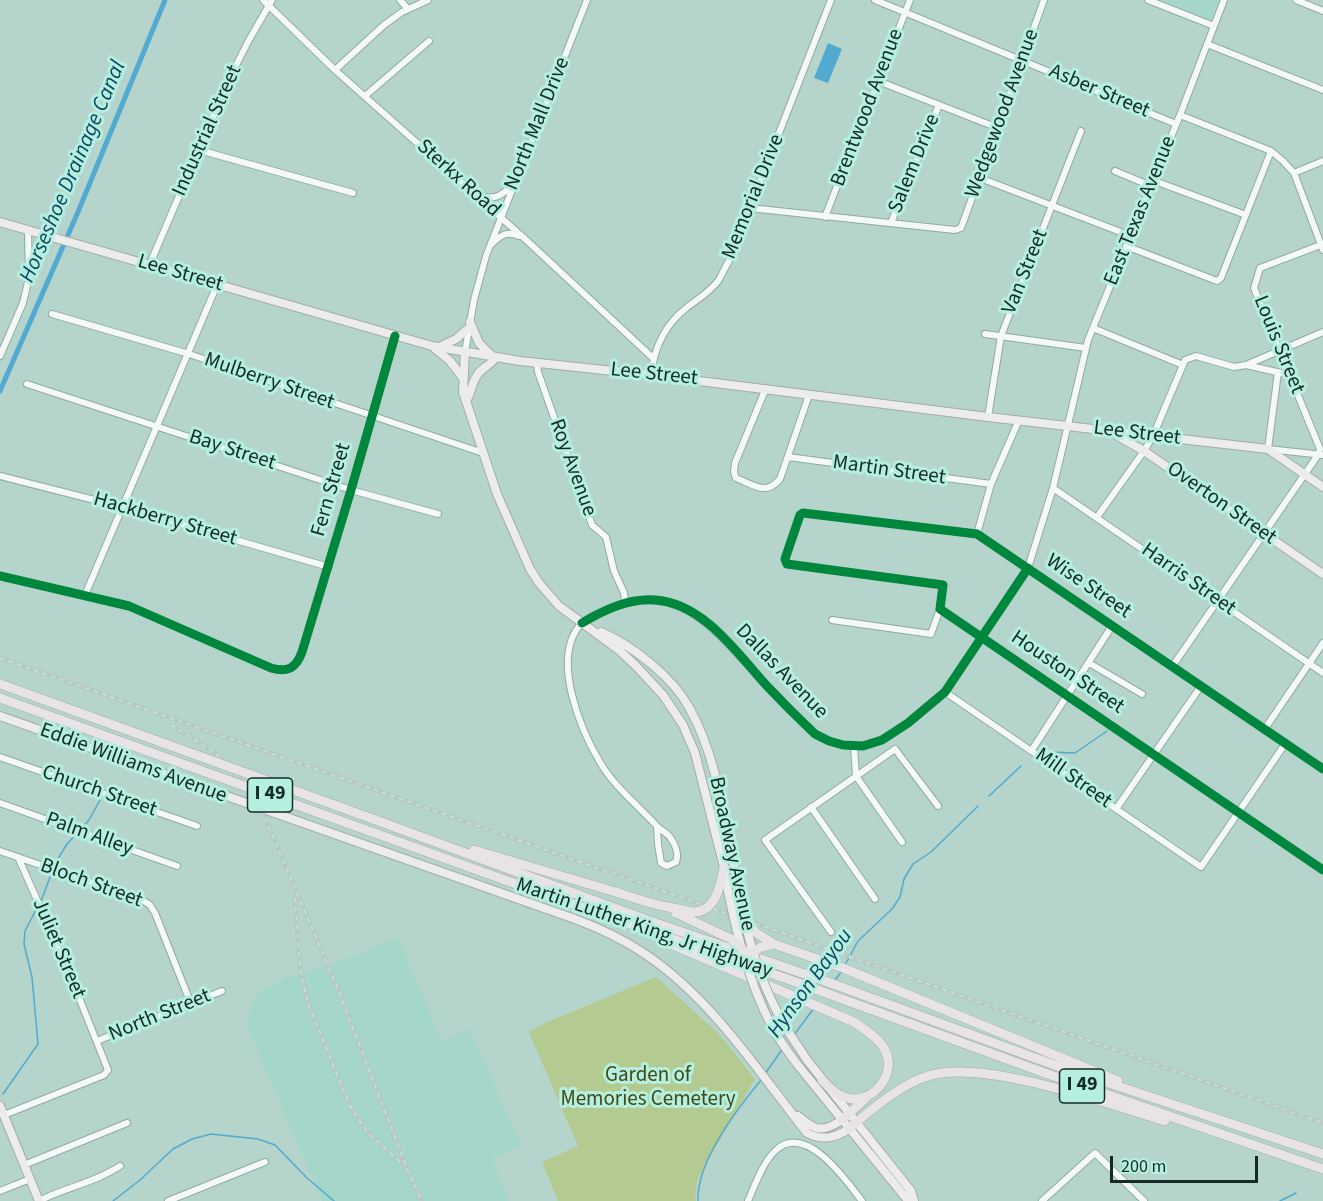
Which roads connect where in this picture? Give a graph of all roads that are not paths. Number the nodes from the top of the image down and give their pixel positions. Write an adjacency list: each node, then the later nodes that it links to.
1 (263, 0): 12 (street, Sterkx Road)
2 (399, 0): 13 (street)
3 (428, 0): 13 (street)
4 (587, 0): 36 (street, North Mall Drive)
5 (831, 0): 40 (street, Memorial Drive)
6 (874, 0): 15 (street, Asber Street)
7 (910, 0): 15 (street, Brentwood Avenue)
8 (1044, 0): 19 (street, Wedgewood Avenue)
9 (1148, 0): 16 (street)
10 (1224, 0): 16 (street, East Texas Avenue)
11 (1296, 0): 14 (street)
12 (271, 3): 20 (street, Sterkx Road); 29 (street, Industrial Street)
13 (408, 9): 20 (street)
14 (1323, 11)
15 (905, 12): 19 (street, Asber Street); 21 (street, Brentwood Avenue)
16 (1214, 26): 18 (street, East Texas Avenue)
17 (429, 42): 23 (street)
18 (1207, 44): 22 (street); 25 (street, East Texas Avenue)
19 (1023, 60): 26 (street, Asber Street); 27 (street, Wedgewood Avenue)
20 (335, 70): 23 (street, Sterkx Road)
21 (878, 81): 24 (street); 43 (street, Brentwood Avenue)
22 (1323, 90)
23 (365, 96): 38 (street, Sterkx Road)
24 (939, 105): 27 (street); 45 (street, Salem Drive)
25 (1180, 115): 26 (street, East Texas Avenue); 30 (street)
26 (1176, 124): 35 (street, East Texas Avenue)
27 (998, 128): 34 (street, Wedgewood Avenue)
28 (1081, 131): 39 (street, Van Street)
29 (199, 150): 37 (street); 52 (street, Industrial Street)
30 (1271, 151): 33 (street); 41 (street)
31 (1323, 161): 33 (street)
32 (1115, 171): 35 (street)
33 (1293, 173): 50 (street)
34 (980, 178): 39 (street); 45 (street, Wedgewood Avenue)
35 (1151, 183): 41 (street); 47 (street, East Texas Avenue)
36 (514, 185): 38 (street); 42 (street, North Mall Drive)
37 (353, 193)
38 (474, 193): 42 (street, Sterkx Road)
39 (1053, 206): 47 (street); 60 (street, Van Street)
40 (750, 208): 43 (street); 68 (street, Memorial Drive)
41 (1246, 215): 49 (street)
42 (501, 217): 48 (street, Sterkx Road); 51 (street, North Mall Drive)
43 (825, 217): 45 (street)
44 (0, 222): 46 (main road, Lee Street)
45 (891, 223)
46 (28, 230): 52 (main road, Lee Street); 66 (street)
47 (1131, 236): 49 (street, East Texas Avenue)
48 (524, 238): 51 (street); 68 (street, Sterkx Road)
49 (1126, 246): 56 (street, East Texas Avenue)
50 (1322, 246): 63 (street, Louis Street)
51 (490, 247): 55 (street, North Mall Drive)
52 (149, 266): 53 (main road, Lee Street)
53 (217, 285): 59 (main road, Lee Street); 65 (street)
54 (52, 314): 65 (street, Mulberry Street)
55 (470, 325): 61 (main road); 64 (street, North Mall Drive); 67 (main road)
56 (1093, 328): 62 (street, East Texas Avenue); 70 (street)
57 (1323, 332): 63 (street)
58 (985, 334): 60 (street)
59 (395, 336): 61 (main road, Lee Street); 80 (street, Fern Street)
60 (1001, 336): 62 (street); 81 (street, Van Street)
61 (436, 347): 64 (main road, Lee Street); 75 (main road)
62 (1086, 348): 83 (street, East Texas Avenue)
63 (1281, 350): 71 (street); 74 (street, Louis Street)
64 (465, 352): 67 (main road, Lee Street); 75 (main road, Broadway Avenue)
65 (189, 354): 80 (street, Mulberry Street); 84 (street)
66 (0, 356)
67 (494, 357): 69 (main road, Lee Street); 79 (main road)
68 (653, 358): 73 (street, Memorial Drive)
69 (537, 363): 73 (main road, Lee Street); 109 (street, Roy Avenue)
70 (1183, 365): 71 (street); 86 (street)
71 (1246, 365): 72 (street)
72 (1278, 372): 74 (street); 87 (street)
73 (651, 375): 77 (main road, Lee Street)
74 (1290, 375): 90 (street, Louis Street)
75 (463, 378): 79 (main road, Broadway Avenue)
76 (27, 384): 84 (street, Bay Street)
77 (766, 388): 78 (main road, Lee Street); 91 (street)
78 (809, 395): 81 (main road, Lee Street); 91 (street)
79 (466, 401): 89 (main road, Broadway Avenue)
80 (372, 417): 89 (street, Mulberry Street); 97 (street, Fern Street)
81 (988, 417): 82 (main road, Lee Street)
82 (1018, 420): 83 (main road, Lee Street); 94 (street)
83 (1069, 426): 85 (main road, Lee Street); 96 (street, Dallas Avenue)
84 (157, 427): 97 (street, Bay Street); 98 (street)
85 (1083, 427): 86 (main road, Lee Street); 88 (main road, Overton Street)
86 (1153, 436): 87 (main road, Lee Street); 88 (street)
87 (1268, 449): 90 (street, Lee Street); 92 (main road)
88 (1144, 451): 100 (street); 101 (main road, Overton Street)
89 (483, 453): 112 (main road, Broadway Avenue)
90 (1321, 455): 92 (street)
91 (788, 457): 94 (street, Martin Street)
92 (1304, 474): 95 (main road); 101 (street)
93 (0, 476): 98 (street, Hackberry Street)
94 (991, 484): 102 (street)
95 (1323, 487)
96 (1053, 488): 100 (street, Harris Street); 104 (street, Dallas Avenue)
97 (351, 490): 99 (street, Bay Street); 103 (street, Fern Street)
98 (122, 507): 103 (street, Hackberry Street); 107 (street)
99 (438, 514)
100 (1097, 517): 108 (street, Harris Street)
101 (1263, 533): 105 (main road, Overton Street); 108 (street)
102 (977, 534): 104 (street, Wise Street); 110 (street, Wise Street)
103 (329, 567): 107 (street, Fern Street)
104 (1028, 568): 113 (street, Wise Street); 114 (street, Dallas Avenue)
105 (1323, 574)
106 (0, 576): 107 (street)
107 (85, 595)
108 (1217, 601): 117 (street, Harris Street); 118 (street)
109 (625, 603): 112 (street, Dallas Avenue); 129 (street, Dallas Avenue)
110 (940, 609): 111 (street); 114 (street, Houston Street)
111 (832, 620)
112 (582, 623): 142 (street); 147 (main road, Broadway Avenue); 147 (main road, Broadway Avenue)
113 (1112, 626): 116 (street); 118 (street, Wise Street)
114 (983, 637): 122 (street, Dallas Avenue); 124 (street, Houston Street)
115 (1323, 643): 117 (street)
116 (1089, 663): 123 (street); 124 (street)
117 (1309, 663): 119 (street, Harris Street); 127 (street)
118 (1172, 667): 121 (street, Wise Street)
119 (1323, 673)
120 (0, 684): 140 (highway, Martin Luther King, Jr Highway / I 49, bridge)
121 (1201, 686): 127 (street, Wise Street); 131 (street)
122 (945, 692): 129 (street, Dallas Avenue); 130 (street, Mill Street)
123 (1142, 694)
124 (1068, 695): 130 (street); 131 (street, Houston Street)
125 (0, 698): 152 (highway, Martin Luther King, Jr Highway / I 49, bridge)
126 (0, 716): 163 (main road, Eddie Williams Avenue)
127 (1264, 730): 128 (street, Wise Street)
128 (1286, 744): 133 (street, Wise Street); 139 (street)
129 (854, 746): 134 (street)
130 (1032, 750): 138 (street, Mill Street)
131 (1154, 754): 138 (street); 139 (street, Houston Street)
132 (0, 757): 141 (street, Church Street)
133 (1323, 770)
134 (856, 776): 136 (street); 137 (street); 143 (street)
135 (0, 803): 146 (street, Palm Alley)
136 (938, 806)
137 (811, 807): 149 (street); 153 (street)
138 (1116, 808): 139 (street, Mill Street)
139 (1239, 812): 148 (street, Houston Street)
140 (388, 824): 150 (highway, bridge); 161 (highway, Martin Luther King, Jr Highway / I 49)
141 (197, 826)
142 (657, 827): 142 (street)
143 (902, 842)
144 (0, 850): 145 (street, Bloch Street)
145 (18, 857): 158 (street, Bloch Street); 159 (street, Juliet Street)
146 (177, 866)
147 (729, 867): 150 (highway, bridge); 151 (main road, Broadway Avenue, bridge); 155 (main road, Broadway Avenue, bridge)
148 (1323, 870)
149 (875, 899)
150 (657, 905): 155 (highway, bridge)
151 (741, 905): 154 (highway, bridge); 156 (main road, Broadway Avenue, bridge)
152 (604, 915): 162 (highway); 172 (highway, Martin Luther King, Jr Highway / I 49)
153 (831, 932)
154 (774, 944): 156 (highway, bridge); 161 (highway)
155 (741, 947): 156 (highway, bridge)
156 (750, 956): 160 (main road, Broadway Avenue, bridge); 167 (main road, Broadway Avenue, bridge)
157 (222, 991): 158 (street, North Street)
158 (191, 1004): 159 (street, North Street)
159 (97, 1041): 166 (street, Juliet Street)
160 (822, 1080): 162 (highway); 165 (main road, Broadway Avenue)
161 (1136, 1091): 171 (highway, Martin Luther King, Jr Highway / I 49)
162 (871, 1094): 165 (highway)
163 (785, 1105): 167 (main road, Eddie Williams Avenue); 170 (main road, Eddie Williams Avenue)
164 (0, 1106): 166 (main road)
165 (850, 1112): 167 (highway); 168 (main road, Broadway Avenue)
166 (4, 1115): 175 (main road)
167 (842, 1120): 170 (main road, Broadway Avenue)
168 (857, 1122): 170 (highway); 172 (highway); 174 (main road, Broadway Avenue)
169 (127, 1123): 175 (street)
170 (849, 1129): 174 (main road, Broadway Avenue)
171 (1323, 1154)
172 (1297, 1160): 177 (highway, Martin Luther King, Jr Highway / I 49)
173 (265, 1162): 182 (street)
174 (882, 1162): 184 (main road, Broadway Avenue)
175 (24, 1165): 178 (main road)
176 (120, 1166): 181 (street)
177 (1323, 1169)
178 (30, 1179): 179 (street); 181 (main road)
179 (0, 1191)
180 (750, 1200): 183 (street)
181 (39, 1201)
182 (168, 1201)
183 (862, 1201)
184 (913, 1201)
185 (1042, 1201): 186 (street)
186 (1143, 1201)

